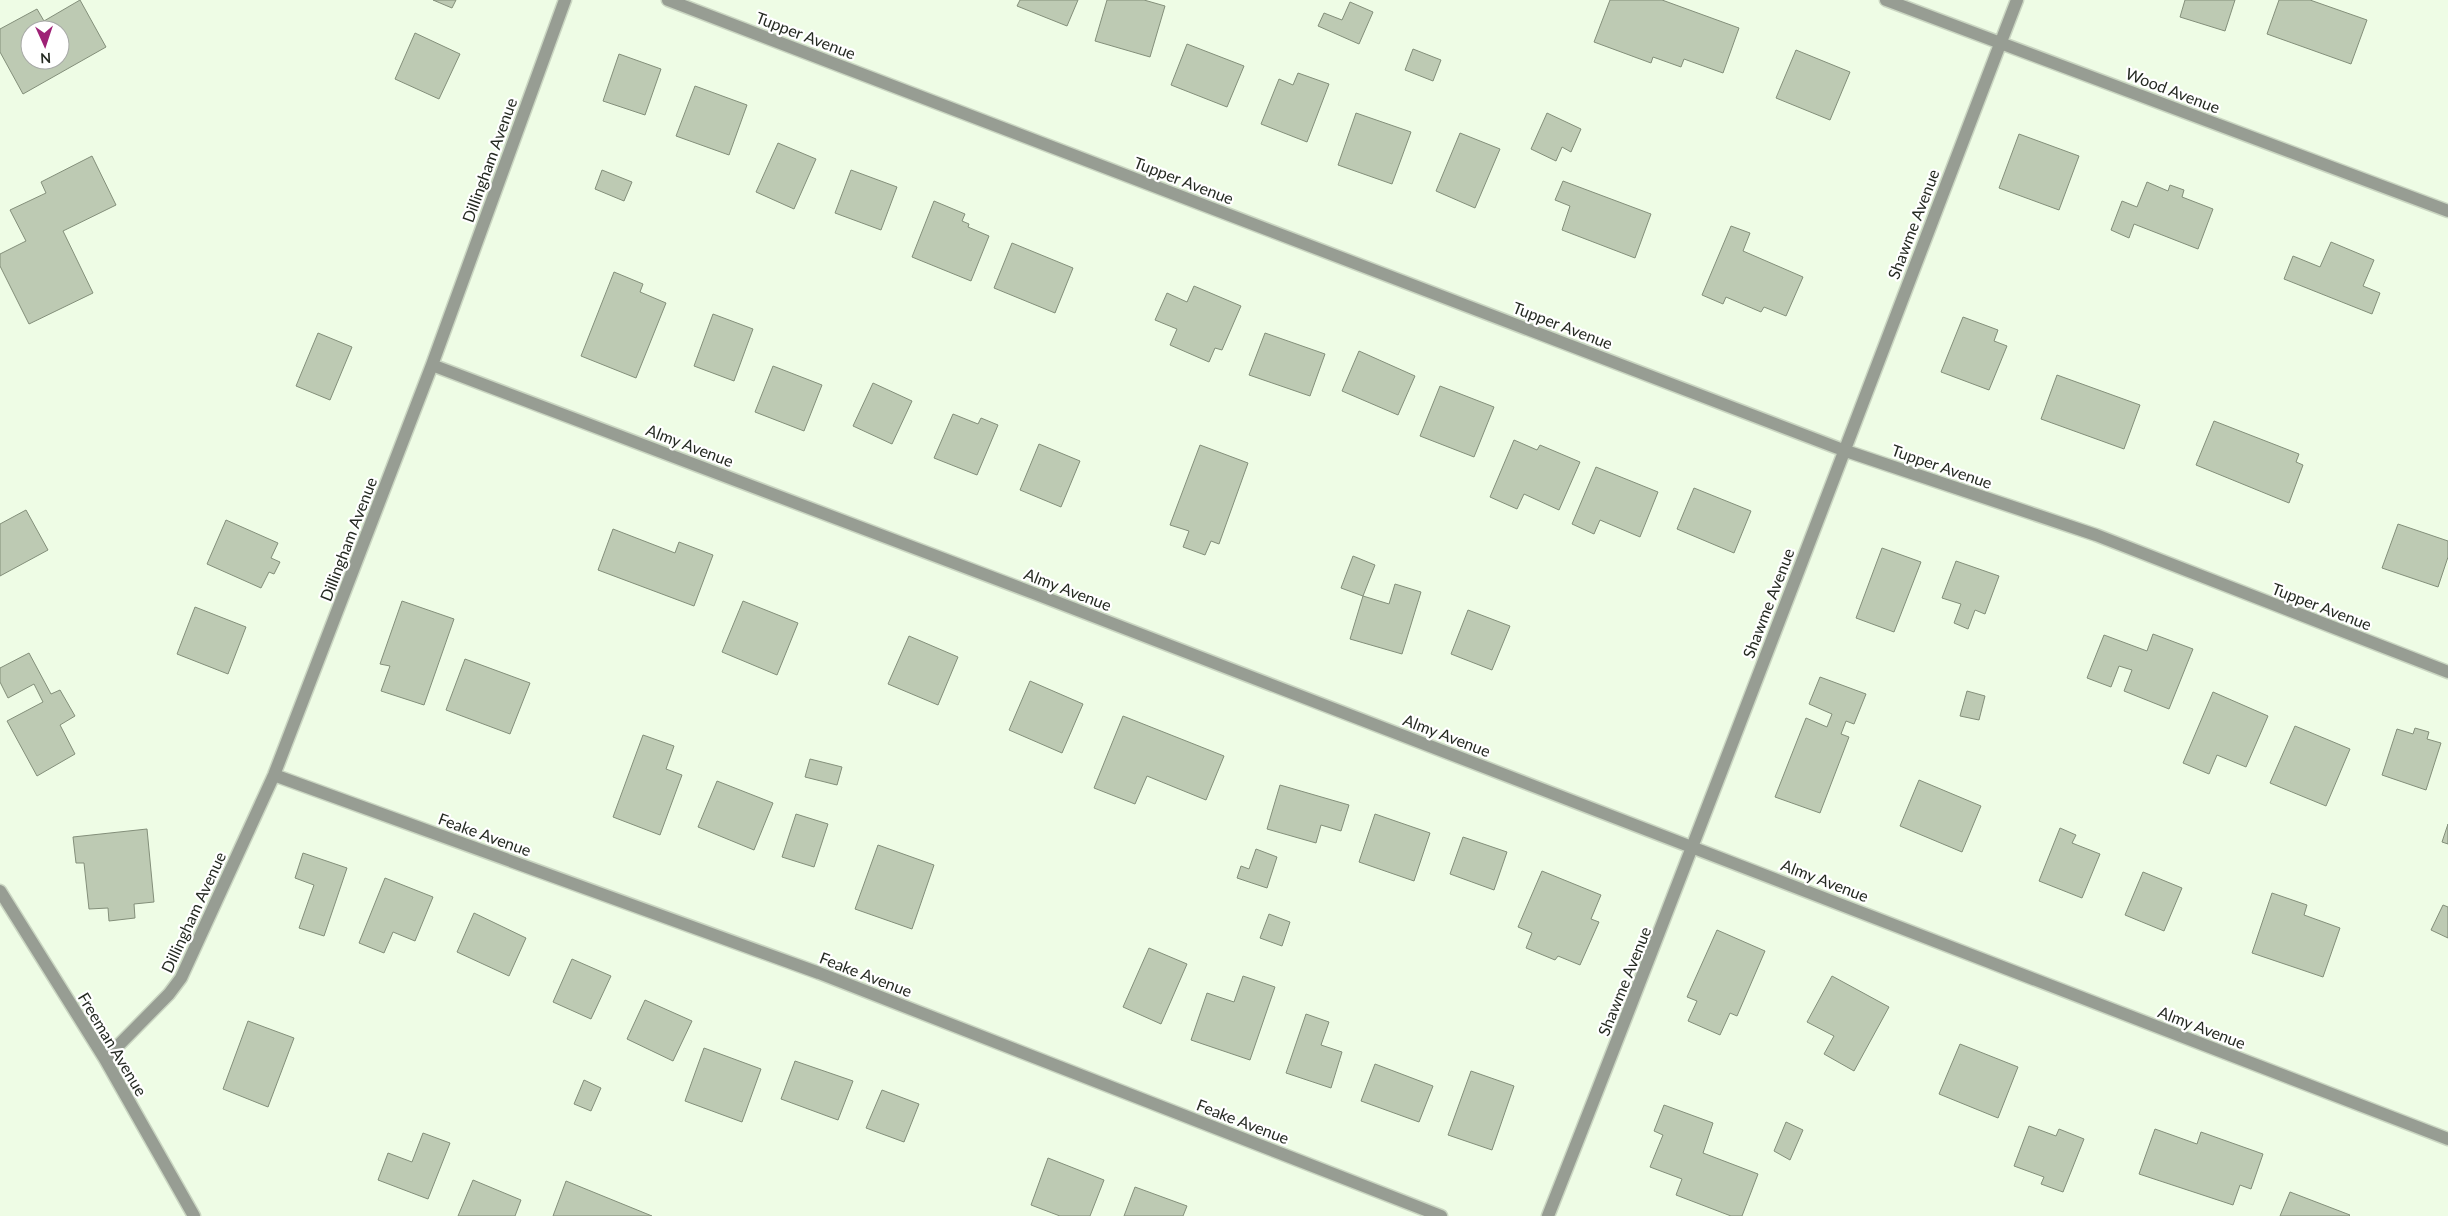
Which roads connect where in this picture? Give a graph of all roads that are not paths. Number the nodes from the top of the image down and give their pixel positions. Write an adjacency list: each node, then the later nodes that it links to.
1 (565, 0): 7 (street, Dillingham Avenue)
2 (668, 0): 8 (street, Tupper Avenue)
3 (1886, 0): 5 (street, Wood Avenue)
4 (2017, 0): 5 (street, Shawme Avenue)
5 (2001, 43): 6 (street, Wood Avenue); 8 (street, Shawme Avenue)
6 (2448, 211)
7 (432, 365): 10 (street, Dillingham Avenue); 11 (street, Almy Avenue)
8 (1843, 450): 9 (street, Tupper Avenue); 11 (street, Shawme Avenue)
9 (2448, 672)
10 (274, 775): 13 (street, Dillingham Avenue); 16 (street, Feake Avenue)
11 (1694, 847): 14 (street, Almy Avenue); 17 (street, Shawme Avenue)
12 (0, 891): 13 (street, Freeman Avenue)
13 (105, 1059): 15 (street, Freeman Avenue)
14 (2448, 1139)
15 (194, 1216)
16 (1441, 1216)
17 (1548, 1216)

